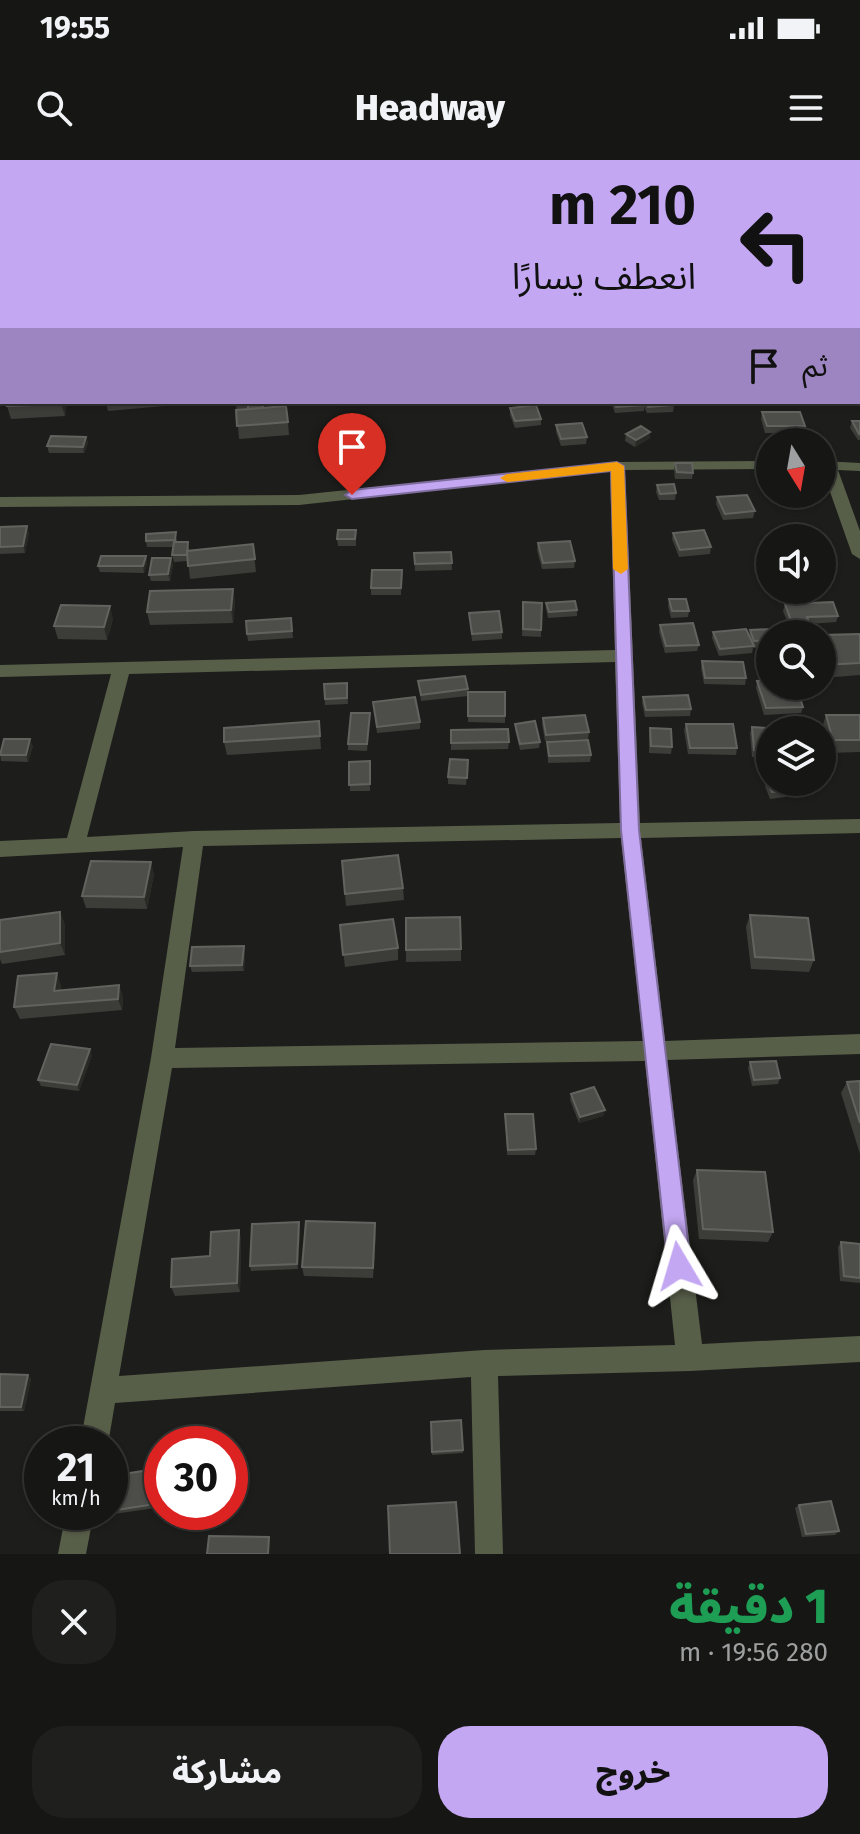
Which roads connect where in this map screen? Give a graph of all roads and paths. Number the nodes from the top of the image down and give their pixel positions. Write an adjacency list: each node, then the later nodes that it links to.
1 (756, 465): 2 (street)
2 (617, 466): 6 (street); 8 (street)
3 (836, 466): 4 (street)
4 (860, 467)
5 (836, 491): 7 (street)
6 (0, 502)
7 (860, 554)
8 (624, 656): 9 (street); 12 (street)
9 (122, 668): 10 (street); 14 (street)
10 (0, 671)
11 (860, 826): 12 (street)
12 (630, 830): 13 (street); 17 (street)
13 (194, 839): 14 (street); 18 (street)
14 (75, 845): 15 (street)
15 (0, 849)
16 (860, 1044): 17 (street)
17 (653, 1051): 18 (street); 20 (street)
18 (162, 1058): 22 (street)
19 (860, 1349): 20 (street)
20 (690, 1358): 21 (street)
21 (484, 1363): 22 (street); 26 (street)
22 (105, 1390): 23 (street)
23 (98, 1426)
24 (77, 1530): 25 (street)
25 (72, 1554)
26 (489, 1554)

